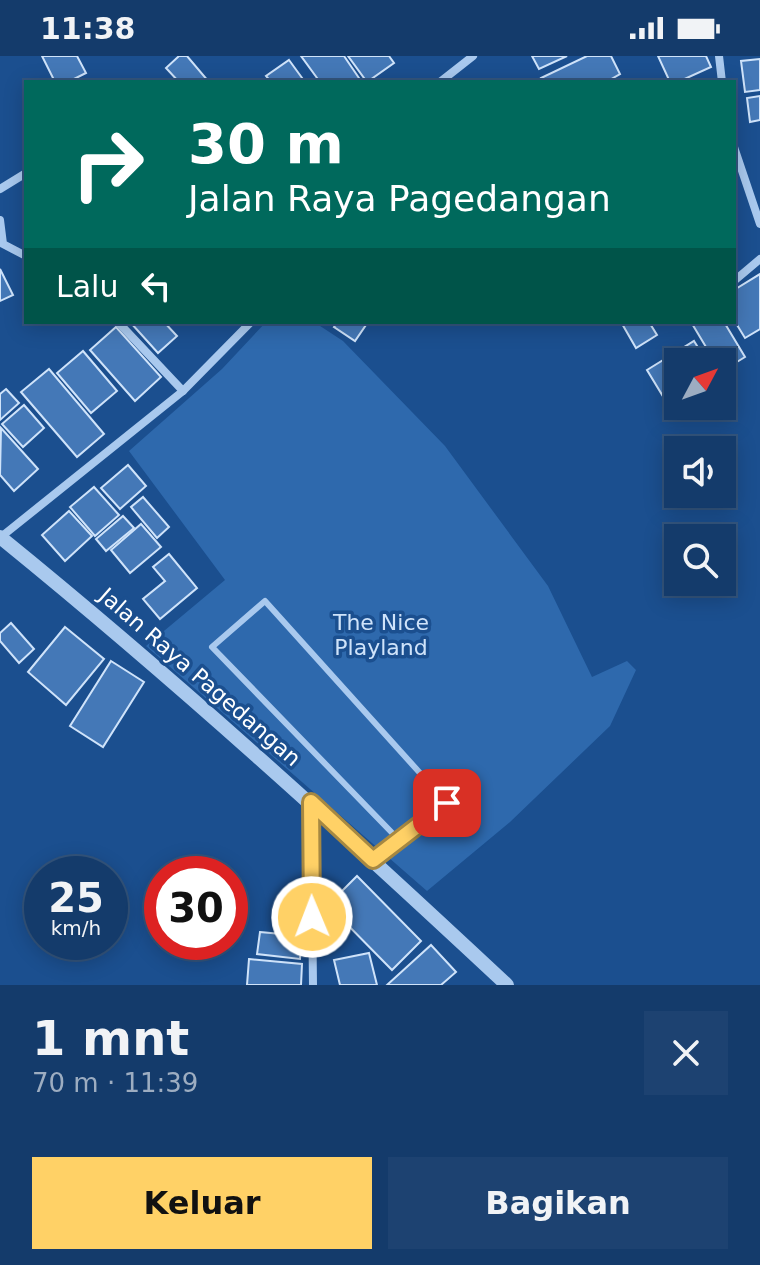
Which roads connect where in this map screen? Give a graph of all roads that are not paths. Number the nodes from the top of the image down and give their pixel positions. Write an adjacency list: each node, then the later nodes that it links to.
1 (473, 56): 3 (street)
2 (719, 56): 4 (street)
3 (443, 80)
4 (722, 80)
5 (736, 153): 9 (street)
6 (24, 174): 7 (street)
7 (0, 189)
8 (0, 220): 10 (street)
9 (760, 224)
10 (24, 255)
11 (760, 259): 12 (street)
12 (736, 279)
13 (120, 324): 15 (street)
14 (249, 324): 15 (street)
15 (183, 391): 16 (street)
16 (0, 537): 17 (street, Jalan Raya Pagedangan)
17 (311, 802): 19 (street, Jalan Raya Pagedangan); 20 (street)
18 (399, 840): 18 (lane); 19 (lane)
19 (373, 860): 21 (street, Jalan Raya Pagedangan)
20 (313, 985)
21 (507, 985)

